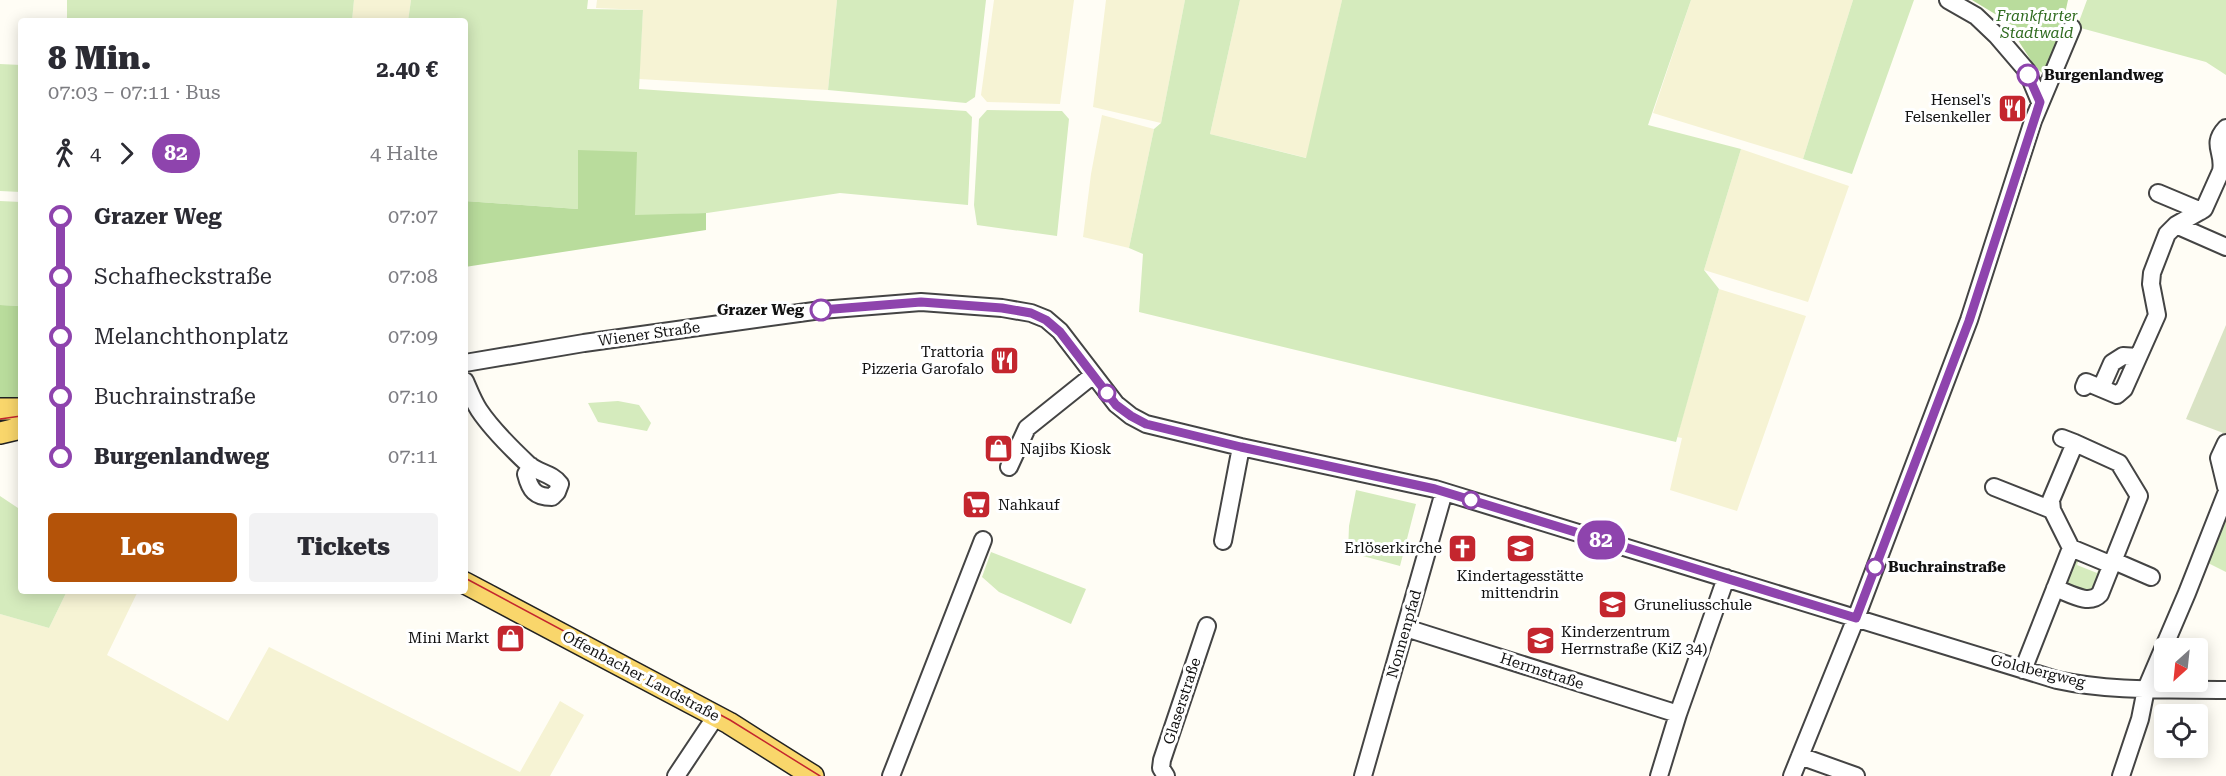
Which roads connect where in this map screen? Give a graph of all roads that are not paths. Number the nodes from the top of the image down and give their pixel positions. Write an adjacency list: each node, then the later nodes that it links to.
1 (1948, 0): 3 (street)
2 (2072, 28): 3 (street)
3 (2040, 102): 34 (street)
4 (2226, 128): 6 (street)
5 (2158, 194): 6 (street)
6 (2201, 211): 7 (street)
7 (2176, 225): 8 (street); 12 (street)
8 (2226, 247)
9 (468, 362): 10 (street, Wiener Straße)
10 (1092, 376): 18 (street, Wiener Straße); 20 (street)
11 (468, 387): 19 (street)
12 (2093, 387)
13 (0, 409): 14 (main road)
14 (18, 409)
15 (18, 429): 16 (main road)
16 (0, 433)
17 (2226, 443): 22 (street)
18 (1241, 447): 23 (street, Wiener Straße); 27 (street)
19 (531, 466)
20 (1009, 467)
21 (1994, 487): 25 (street)
22 (2226, 487)
23 (1444, 492): 31 (street, Wiener Straße); 36 (street, Nonnenpfad)
24 (2226, 494): 38 (street)
25 (2052, 510): 28 (street); 29 (street)
26 (983, 540): 45 (street)
27 (1223, 541)
28 (2071, 548): 29 (street); 33 (street)
29 (2113, 563): 30 (street); 33 (street)
30 (2151, 577)
31 (1726, 578): 34 (street, Wiener Straße); 40 (street)
32 (468, 585): 41 (main road, Offenbacher Landstraße)
33 (2055, 588): 37 (street)
34 (1856, 618): 37 (street, Goldbergweg); 42 (street)
35 (1207, 626): 46 (street, Glaserstraße)
36 (1406, 628): 40 (street, Herrnstraße); 47 (street, Nonnenpfad)
37 (2023, 670): 38 (street, Goldbergweg)
38 (2146, 689): 39 (street, Goldbergweg); 51 (street)
39 (2226, 690)
40 (1678, 714): 48 (street)
41 (716, 716): 43 (street); 44 (main road, Offenbacher Landstraße)
42 (1800, 756): 49 (street); 50 (street)
43 (676, 776)
44 (813, 776)
45 (891, 776)
46 (1166, 776)
47 (1363, 776)
48 (1659, 776)
49 (1792, 776)
50 (1856, 776)
51 (2121, 776)

